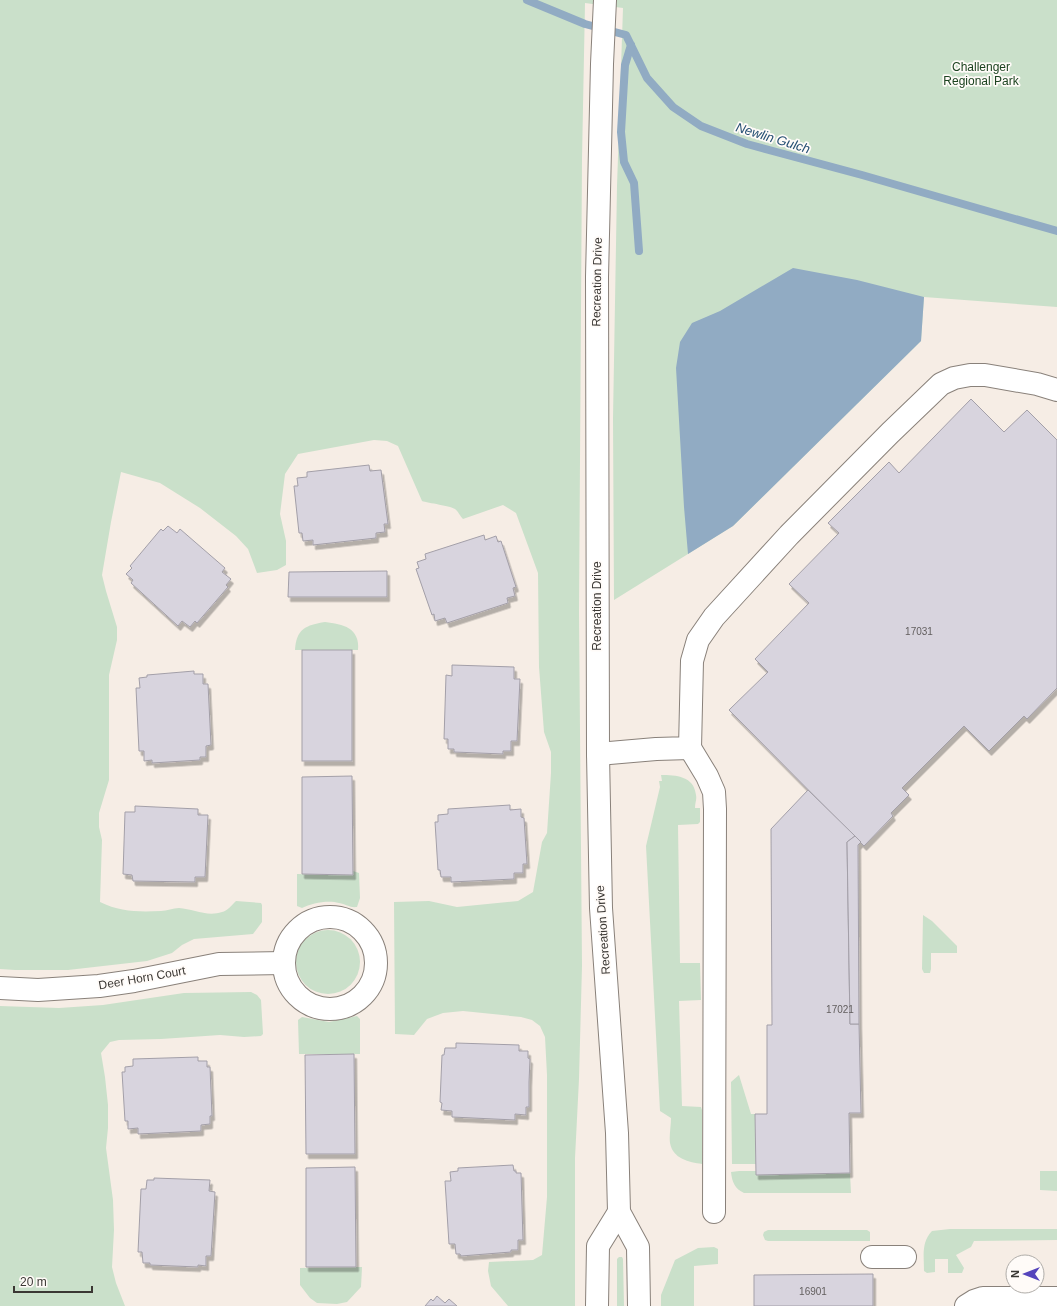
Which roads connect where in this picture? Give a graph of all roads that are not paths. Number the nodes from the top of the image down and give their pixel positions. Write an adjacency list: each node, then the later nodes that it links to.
1 (605, 0): 4 (street, Recreation Drive)
2 (1057, 390): 3 (street)
3 (690, 748): 4 (street); 8 (street)
4 (598, 754): 7 (street, Recreation Drive)
5 (284, 963): 5 (street); 6 (street, Deer Horn Court)
6 (0, 988)
7 (619, 1212): 12 (street); 13 (street, Recreation Drive)
8 (714, 1212)
9 (872, 1257): 10 (street)
10 (905, 1257)
11 (1057, 1298): 14 (street)
12 (597, 1306)
13 (639, 1306)
14 (966, 1306)

